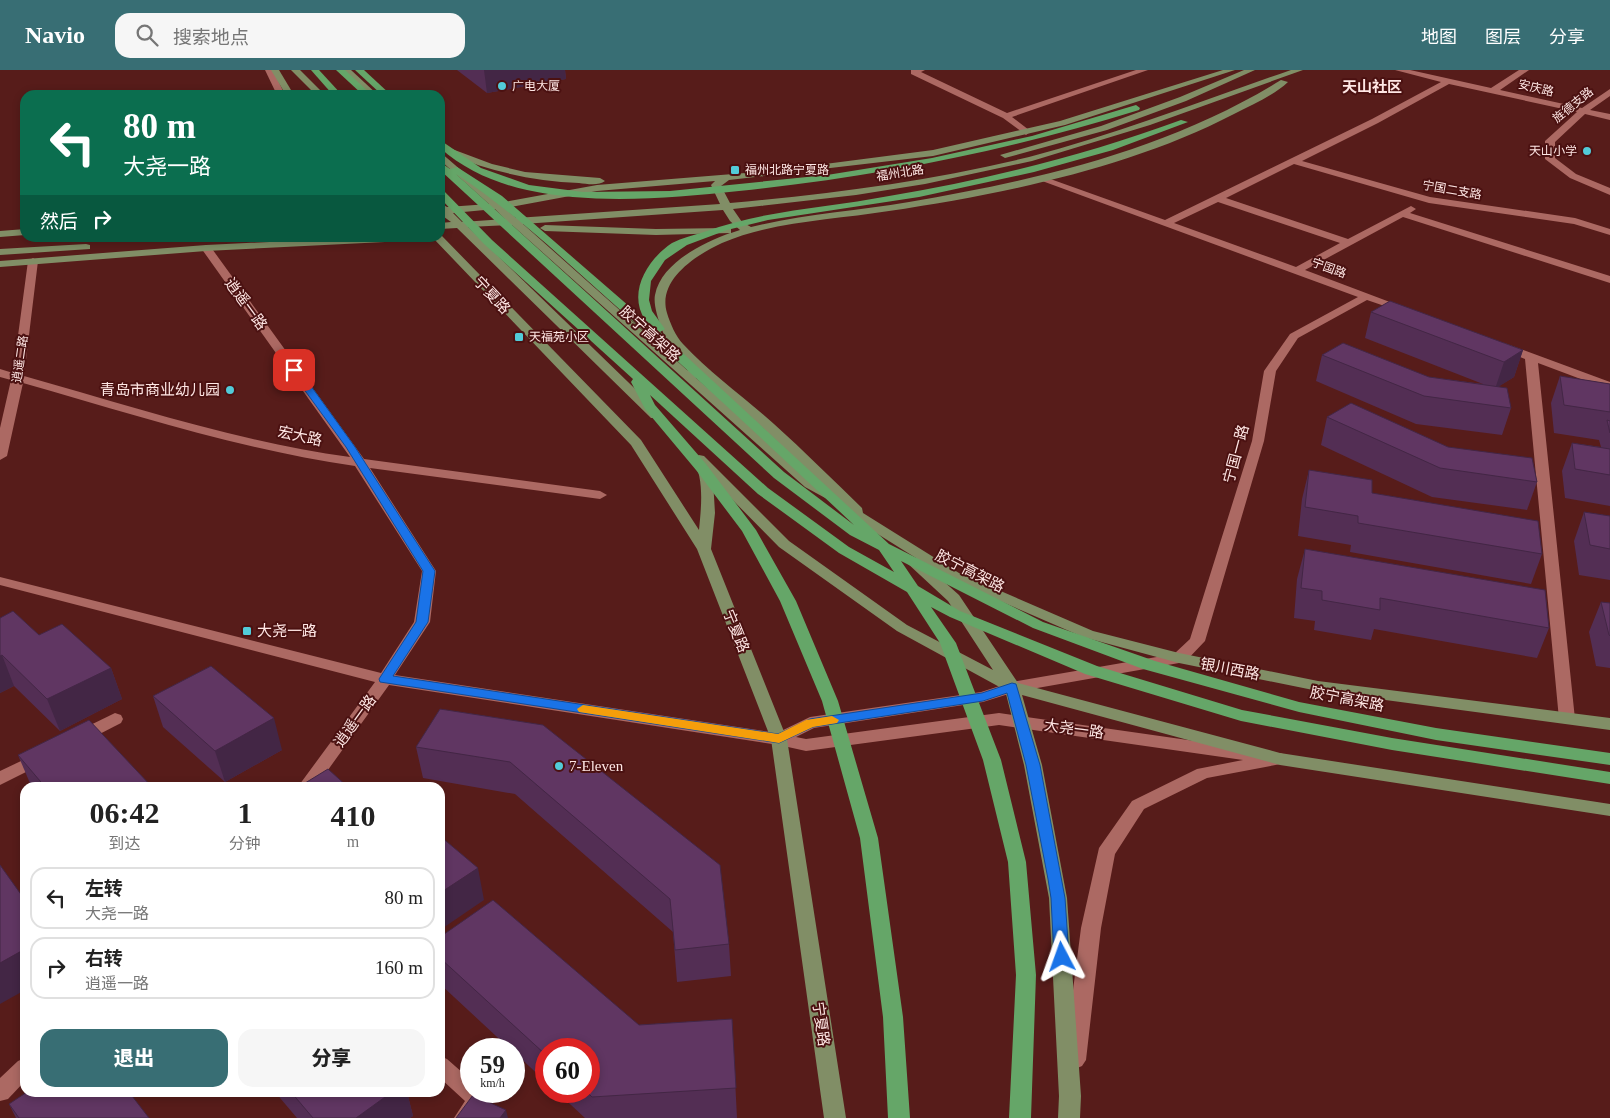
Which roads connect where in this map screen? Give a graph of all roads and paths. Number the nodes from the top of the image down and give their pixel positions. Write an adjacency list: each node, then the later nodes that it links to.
1 (269, 70): 17 (street)
2 (275, 70): 18 (main road)
3 (295, 70): 19 (main road)
4 (315, 70): 20 (highway)
5 (340, 70): 21 (highway)
6 (346, 70): 22 (main road)
7 (359, 70): 23 (highway)
8 (921, 70): 29 (street)
9 (1144, 70): 29 (street)
10 (1232, 70): 26 (main road); 32 (main road)
11 (1250, 70): 47 (main road, 福州北路)
12 (1300, 70): 16 (main road); 52 (main road, 福州北路)
13 (1399, 70): 15 (street, 安庆路)
14 (1525, 70): 24 (street)
15 (1448, 81): 24 (street, 安庆路); 36 (street)
16 (1278, 86): 28 (main road); 40 (main road)
17 (279, 90)
18 (287, 90)
19 (316, 90)
20 (333, 90)
21 (362, 90)
22 (368, 90)
23 (381, 90)
24 (1492, 91): 27 (street, 安庆路)
25 (1610, 92): 27 (street, 旌德支路)
26 (1136, 108): 33 (highway)
27 (1583, 111): 30 (street, 安庆路); 42 (street, 旌德支路)
28 (1205, 114)
29 (1006, 116): 32 (street)
30 (1610, 117)
31 (1187, 121): 77 (highway)
32 (1026, 132): 39 (main road)
33 (445, 147)
34 (445, 149): 41 (main road)
35 (445, 159): 46 (main road)
36 (1293, 161): 44 (street); 45 (street, 宁国二支路)
37 (445, 163): 77 (highway)
38 (445, 170): 99 (highway, 胶宁高架路)
39 (752, 175): 41 (main road); 54 (main road)
40 (1039, 178): 51 (street, 宁国路); 54 (main road)
41 (664, 181): 46 (main road)
42 (1610, 192)
43 (445, 197): 79 (highway)
44 (1217, 198): 51 (street); 64 (street)
45 (1429, 200): 50 (street); 56 (street, 宁国二支路)
46 (497, 206): 48 (main road); 53 (main road)
47 (445, 211)
48 (445, 211)
49 (445, 214): 57 (main road, 宁夏路)
50 (1402, 214): 64 (street); 71 (street)
51 (1165, 224): 70 (street, 宁国路)
52 (445, 226)
53 (518, 227): 54 (main road); 57 (main road); 77 (main road)
54 (751, 230): 74 (main road)
55 (20, 232): 58 (main road)
56 (1610, 232)
57 (468, 233): 59 (main road); 85 (main road, 宁夏路)
58 (0, 234)
59 (445, 235)
60 (20, 242): 65 (main road)
61 (181, 242): 67 (main road)
62 (325, 242): 66 (main road)
63 (445, 242): 88 (main road, 宁夏路)
64 (1349, 242): 70 (street)
65 (0, 243)
66 (206, 248): 68 (main road); 84 (street, 逍遥一路)
67 (0, 252)
68 (33, 261): 69 (main road); 80 (street, 逍遥二路)
69 (0, 264)
70 (1296, 271): 72 (street, 宁国路)
71 (1610, 280)
72 (1367, 296): 73 (street, 宁国路); 90 (street, 宁国一路)
73 (1412, 313)
74 (676, 344): 77 (main road); 82 (main road)
75 (1495, 344): 76 (street)
76 (1531, 357): 81 (street); 94 (street)
77 (686, 368): 82 (main road); 87 (main road); 111 (highway)
78 (0, 373): 80 (street, 宏大路)
79 (633, 374): 101 (highway); 110 (highway)
80 (18, 378): 83 (street, 逍遥二路); 84 (street, 宏大路)
81 (1610, 386)
82 (734, 395): 87 (main road)
83 (0, 456)
84 (361, 464): 86 (street, 宏大路); 91 (street, 逍遥一路)
85 (704, 465): 88 (main road); 92 (main road, 宁夏路)
86 (600, 495)
87 (876, 529): 90 (main road, 银川西路); 92 (main road)
88 (704, 549): 97 (main road, 宁夏路)
89 (0, 581): 91 (street, 大尧一路)
90 (1179, 658): 92 (street); 94 (main road, 银川西路)
91 (385, 679): 97 (street, 大尧一路); 102 (street, 逍遥一路)
92 (1012, 687): 95 (main road); 97 (street); 98 (main road)
93 (114, 719): 100 (street)
94 (1567, 719): 96 (main road, 银川西路)
95 (1021, 721): 97 (street, 大尧一路); 98 (street, 大尧一路); 107 (main road)
96 (1610, 724)
97 (779, 739): 109 (main road, 宁夏路)
98 (1280, 759): 103 (main road); 107 (street)
99 (1610, 759)
100 (0, 778)
101 (1610, 778)
102 (309, 782)
103 (1610, 810)
104 (445, 1069): 108 (street)
105 (20, 1072): 106 (street)
106 (0, 1092)
107 (1070, 1096): 112 (main road)
108 (465, 1118)
109 (835, 1118)
110 (899, 1118)
111 (1020, 1118)
112 (1069, 1118)

